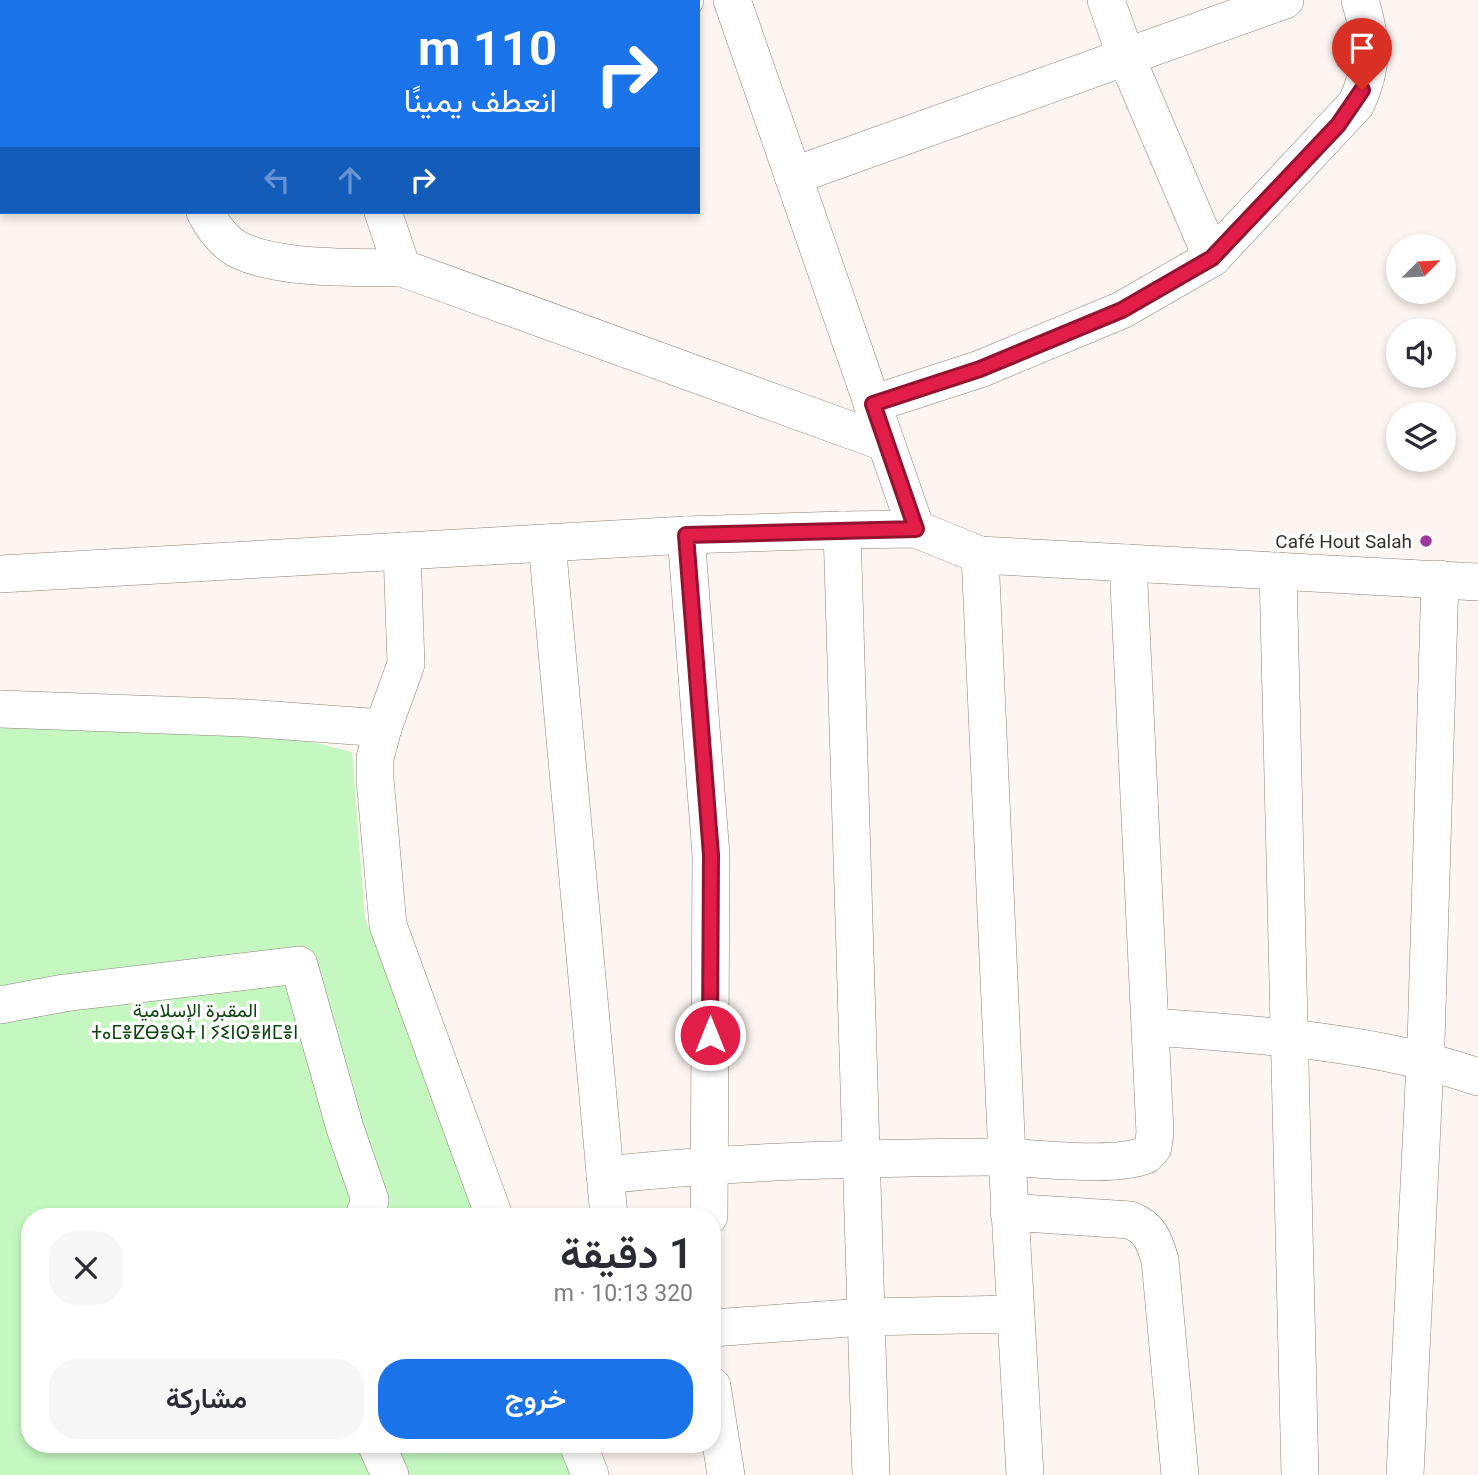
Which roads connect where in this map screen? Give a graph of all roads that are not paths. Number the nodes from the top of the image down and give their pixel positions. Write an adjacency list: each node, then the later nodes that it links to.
1 (732, 0): 6 (street)
2 (1106, 0): 5 (street)
3 (1285, 0): 5 (street)
4 (1360, 0): 9 (street)
5 (1126, 57): 6 (street); 9 (street)
6 (793, 176): 11 (street)
7 (206, 214): 10 (street)
8 (384, 214): 10 (street)
9 (1212, 258): 11 (street)
10 (402, 268): 12 (street)
11 (873, 404): 12 (street)
12 (886, 443): 13 (street)
13 (916, 529): 14 (street); 18 (street)
14 (842, 530): 15 (street); 32 (street)
15 (686, 535): 16 (street); 33 (street)
16 (547, 543): 17 (street); 34 (street)
17 (402, 551): 21 (street); 25 (street)
18 (980, 555): 19 (street); 31 (street)
19 (1128, 563): 20 (street); 27 (street)
20 (1278, 571): 22 (street); 28 (street)
21 (0, 574)
22 (1440, 579): 23 (street); 29 (street)
23 (1478, 582)
24 (0, 709): 25 (street)
25 (383, 728): 36 (street)
26 (0, 1005): 35 (street)
27 (1152, 1027): 28 (street); 31 (street)
28 (1290, 1038): 29 (street); 52 (street)
29 (1424, 1059): 30 (street); 53 (street)
30 (1478, 1077)
31 (1006, 1157): 32 (street); 39 (street)
32 (859, 1158): 33 (street); 41 (street)
33 (709, 1164): 34 (street); 38 (street)
34 (605, 1175): 37 (street)
35 (366, 1208)
36 (491, 1208)
37 (608, 1208)
38 (709, 1208)
39 (1009, 1212): 40 (street); 51 (street)
40 (1014, 1314): 41 (street); 50 (street)
41 (864, 1317): 42 (street); 49 (street)
42 (721, 1327)
43 (721, 1443): 48 (street)
44 (380, 1453): 46 (street)
45 (581, 1453): 47 (street)
46 (390, 1475)
47 (590, 1475)
48 (726, 1475)
49 (870, 1475)
50 (1025, 1475)
51 (1180, 1475)
52 (1300, 1475)
53 (1405, 1475)

